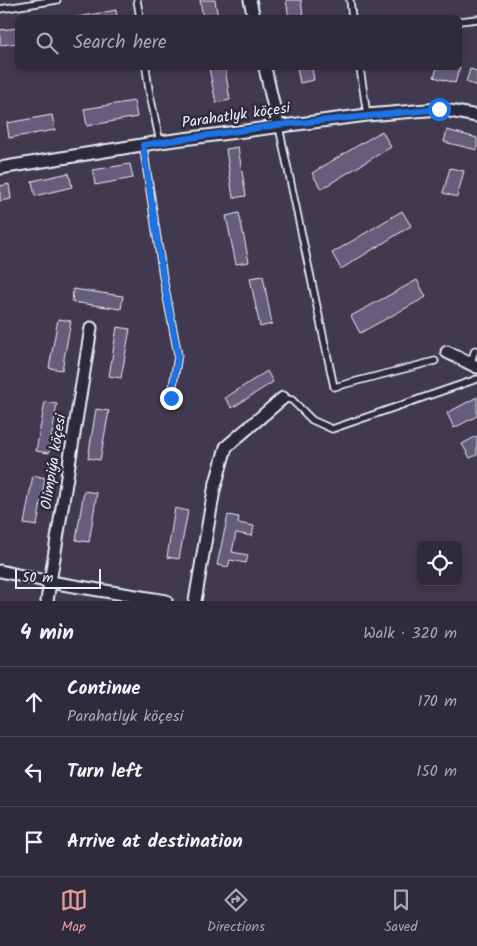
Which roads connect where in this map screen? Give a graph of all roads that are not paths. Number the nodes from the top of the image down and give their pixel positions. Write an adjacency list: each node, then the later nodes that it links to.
1 (58, 0): 5 (lane)
2 (137, 0): 6 (lane)
3 (250, 0): 7 (street)
4 (350, 0): 8 (lane)
5 (0, 9)
6 (140, 15)
7 (253, 15)
8 (352, 15)
9 (477, 19): 10 (lane)
10 (462, 21)
11 (146, 70): 17 (lane)
12 (265, 70): 16 (street)
13 (360, 70): 14 (lane)
14 (367, 115): 15 (street, Parahatlyk köçesi); 16 (street, Parahatlyk köçesi)
15 (477, 116)
16 (278, 125): 17 (street, Parahatlyk köçesi); 23 (lane)
17 (160, 142): 18 (street, Parahatlyk köçesi)
18 (143, 145): 19 (street, Parahatlyk köçesi); 26 (lane)
19 (0, 168)
20 (91, 328): 29 (street, Olimpiýa köçesi)
21 (475, 350): 24 (lane)
22 (447, 352): 24 (street)
23 (436, 361)
24 (474, 365)
25 (477, 379): 27 (lane)
26 (171, 398)
27 (283, 398): 32 (street)
28 (0, 570): 29 (street)
29 (50, 582): 30 (street, Olimpiýa köçesi); 31 (street)
30 (47, 601)
31 (166, 601)
32 (195, 601)

